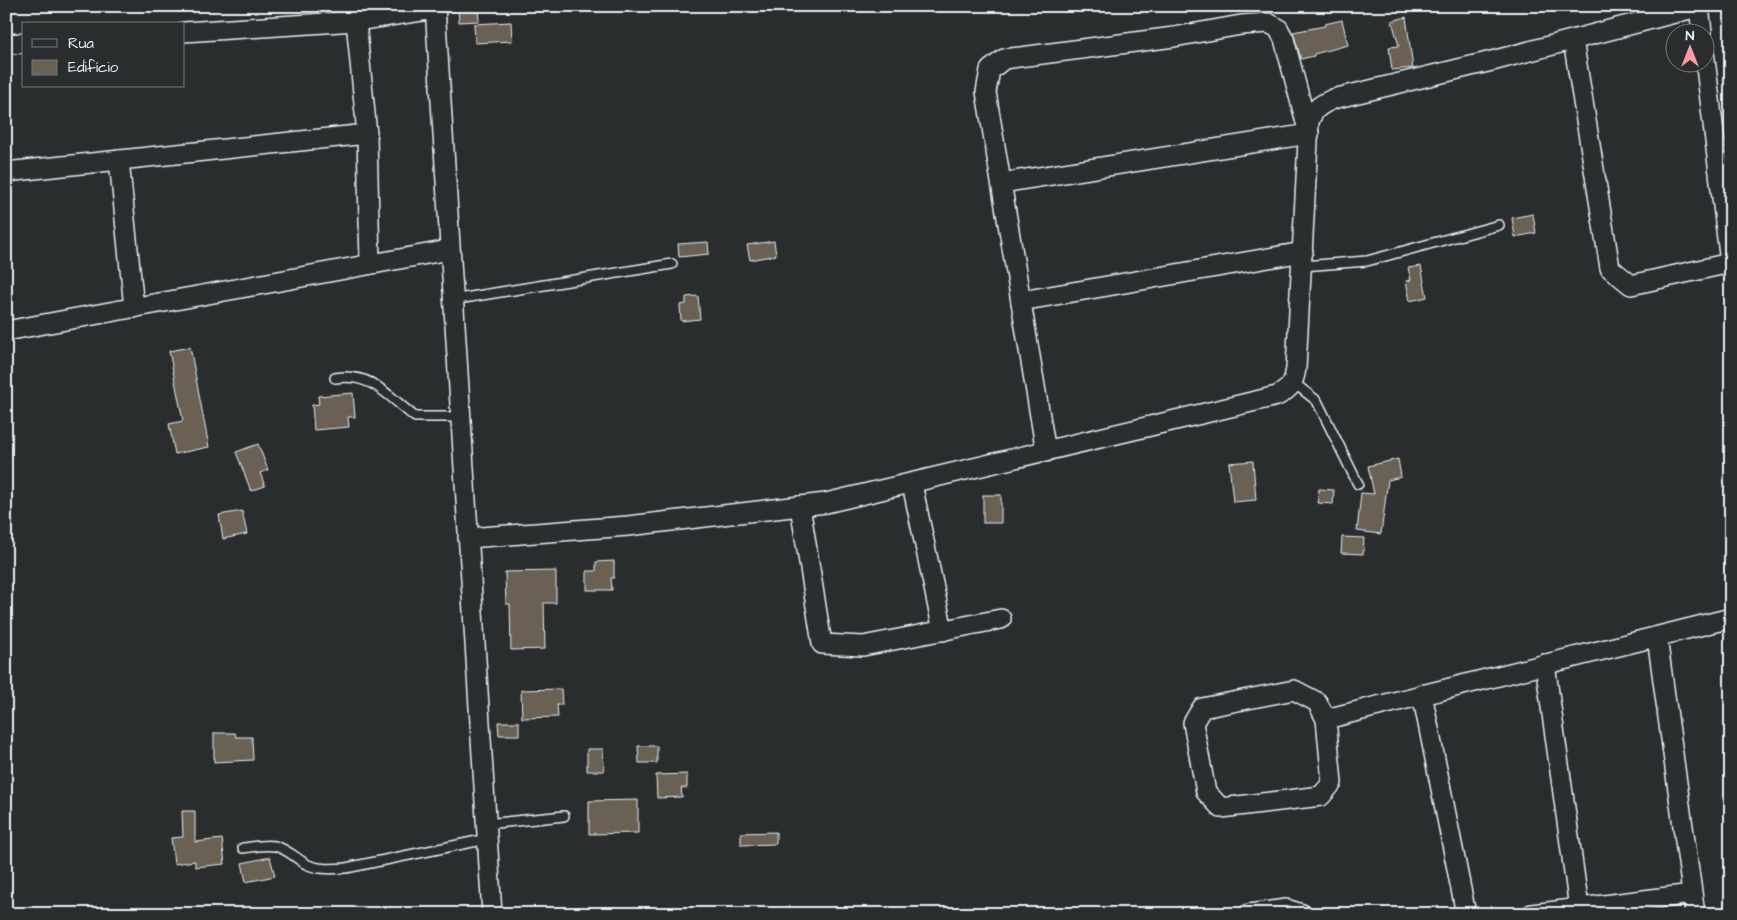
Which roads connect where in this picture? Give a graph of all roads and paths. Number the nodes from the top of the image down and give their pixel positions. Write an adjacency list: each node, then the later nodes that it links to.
1 (1700, 6): 3 (street); 5 (street)
2 (441, 7): 4 (street); 17 (street)
3 (1637, 14): 7 (street)
4 (356, 21): 6 (street); 11 (street)
5 (1701, 22)
6 (185, 32)
7 (1573, 40): 12 (street); 21 (street)
8 (22, 43): 9 (street)
9 (6, 44)
10 (1707, 72): 21 (street)
11 (367, 134): 13 (street); 19 (street)
12 (1309, 134): 15 (street); 15 (street); 18 (street)
13 (119, 160): 14 (street); 24 (street)
14 (6, 172)
15 (1002, 183): 23 (street)
16 (1499, 225): 18 (lane)
17 (449, 250): 19 (street); 22 (street)
18 (1303, 259): 23 (street); 27 (street)
19 (370, 264): 24 (street)
20 (672, 264): 22 (lane)
21 (1730, 267)
22 (452, 300): 28 (street)
23 (1021, 300): 29 (street)
24 (134, 308): 25 (street)
25 (6, 331)
26 (335, 378): 28 (lane)
27 (1294, 383): 29 (street); 31 (lane)
28 (460, 417): 33 (street)
29 (1046, 452): 30 (street)
30 (912, 484): 32 (street); 36 (street)
31 (1358, 484)
32 (800, 506): 33 (street); 36 (street)
33 (468, 538): 42 (street)
34 (1731, 618): 37 (street)
35 (1001, 619): 36 (street)
36 (943, 631)
37 (1657, 636): 38 (street); 44 (street)
38 (1545, 664): 39 (street); 45 (street)
39 (1422, 694): 40 (street); 49 (street)
40 (1326, 719): 40 (street)
41 (564, 816): 42 (lane)
42 (487, 832): 43 (lane); 46 (street)
43 (243, 848)
44 (1692, 894): 45 (street); 51 (street)
45 (1579, 908): 50 (street)
46 (492, 914)
47 (1249, 914): 48 (street)
48 (1302, 914)
49 (1466, 914)
50 (1532, 914)
51 (1695, 914)

